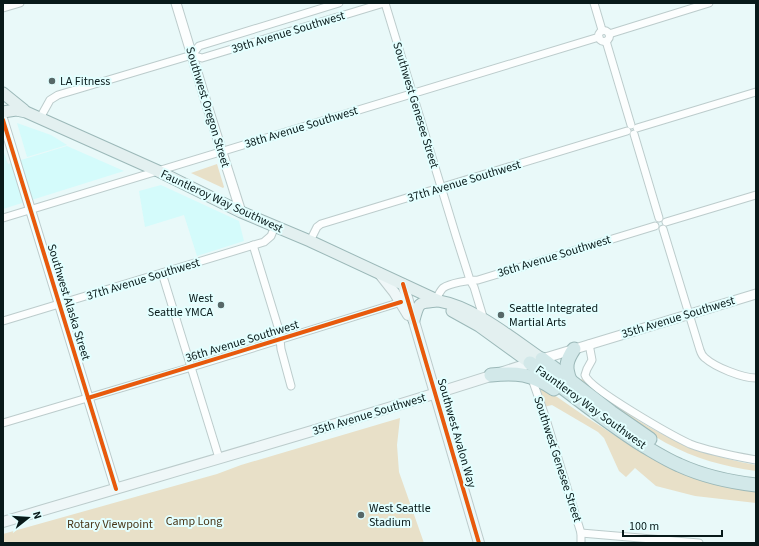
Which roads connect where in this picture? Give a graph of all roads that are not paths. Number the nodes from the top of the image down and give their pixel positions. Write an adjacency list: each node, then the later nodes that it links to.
1 (20, 3): 7 (street)
2 (176, 3): 11 (street, Southwest Oregon Street)
3 (339, 3): 11 (street, 39th Avenue Southwest)
4 (385, 3): 11 (street, 39th Avenue Southwest); 14 (street, Southwest Genesee Street)
5 (594, 3): 8 (street)
6 (709, 3): 9 (street)
7 (3, 8)
8 (600, 34): 9 (street); 10 (street); 14 (street, 38th Avenue Southwest)
9 (609, 34): 10 (street)
10 (606, 41): 19 (street)
11 (192, 55): 17 (street, 39th Avenue Southwest); 20 (street, Southwest Oregon Street)
12 (3, 92): 16 (main road)
13 (756, 92): 19 (street, 37th Avenue Southwest)
14 (413, 94): 20 (street, 38th Avenue Southwest); 22 (street, Southwest Genesee Street)
15 (3, 112): 16 (main road, Fauntleroy Way Southwest)
16 (26, 112): 17 (main road, Fauntleroy Way Southwest)
17 (40, 118): 21 (main road, Fauntleroy Way Southwest)
18 (3, 120): 24 (street, Southwest Alaska Street)
19 (632, 130): 22 (street, 37th Avenue Southwest); 27 (street)
20 (221, 151): 21 (street, 38th Avenue Southwest); 25 (street, Southwest Oregon Street)
21 (158, 170): 24 (street, 38th Avenue Southwest); 25 (main road, Fauntleroy Way Southwest)
22 (441, 188): 32 (street, 37th Avenue Southwest); 36 (street, Southwest Genesee Street)
23 (756, 195): 28 (street)
24 (31, 210): 26 (street, 38th Avenue Southwest); 41 (street, Southwest Alaska Street)
25 (241, 212): 29 (main road, Fauntleroy Way Southwest)
26 (3, 218)
27 (659, 218): 28 (street); 30 (street)
28 (666, 222): 31 (street)
29 (275, 226): 32 (main road, Fauntleroy Way Southwest); 33 (street, 37th Avenue Southwest)
30 (655, 226): 31 (street); 36 (street, 36th Avenue Southwest)
31 (663, 229): 42 (street)
32 (310, 241): 35 (main road, Fauntleroy Way Southwest)
33 (253, 245): 34 (street, 37th Avenue Southwest); 46 (street)
34 (162, 273): 41 (street, 37th Avenue Southwest); 50 (street)
35 (379, 273): 37 (main road, Fauntleroy Way Southwest); 40 (main road, Southwest Avalon Way)
36 (470, 280): 39 (street, 36th Avenue Southwest); 44 (street, Southwest Genesee Street)
37 (403, 284): 39 (main road, Fauntleroy Way Southwest); 40 (main road, Southwest Avalon Way)
38 (756, 294): 42 (street, 35th Avenue Southwest)
39 (438, 300): 44 (main road, Fauntleroy Way Southwest); 45 (main road); 49 (main road, Fauntleroy Way Southwest)
40 (405, 303): 45 (main road, Southwest Avalon Way); 46 (street, 36th Avenue Southwest)
41 (59, 304): 43 (street, 37th Avenue Southwest); 57 (street, Southwest Alaska Street)
42 (689, 314): 47 (street, 35th Avenue Southwest); 53 (street)
43 (3, 320)
44 (484, 320): 49 (main road, Fauntleroy Way Southwest)
45 (415, 324): 56 (main road, Southwest Avalon Way)
46 (280, 340): 50 (street, 36th Avenue Southwest); 55 (street)
47 (589, 344): 48 (street, 35th Avenue Southwest); 61 (street, Fauntleroy Way Southwest)
48 (574, 349): 49 (street, 35th Avenue Southwest); 54 (highway)
49 (536, 361): 51 (main road, 35th Avenue Southwest); 54 (highway, Fauntleroy Way Southwest); 58 (highway, Fauntleroy Way Southwest)
50 (191, 367): 57 (street, 36th Avenue Southwest); 60 (street)
51 (491, 376): 52 (highway); 56 (main road, 35th Avenue Southwest)
52 (531, 376): 58 (highway); 66 (street, Southwest Genesee Street)
53 (756, 378)
54 (570, 380): 62 (highway, Fauntleroy Way Southwest)
55 (291, 386)
56 (435, 394): 60 (main road, 35th Avenue Southwest); 67 (main road, Southwest Avalon Way)
57 (88, 398): 59 (street, 36th Avenue Southwest); 64 (street, Southwest Alaska Street)
58 (598, 414): 63 (highway, Fauntleroy Way Southwest)
59 (3, 423)
60 (219, 458): 64 (main road, 35th Avenue Southwest)
61 (756, 460)
62 (756, 477)
63 (756, 485)
64 (116, 488): 65 (main road, 35th Avenue Southwest)
65 (3, 522)
66 (581, 533): 68 (street, Southwest Genesee Street); 69 (street)
67 (480, 543)
68 (581, 543)
69 (699, 543)

